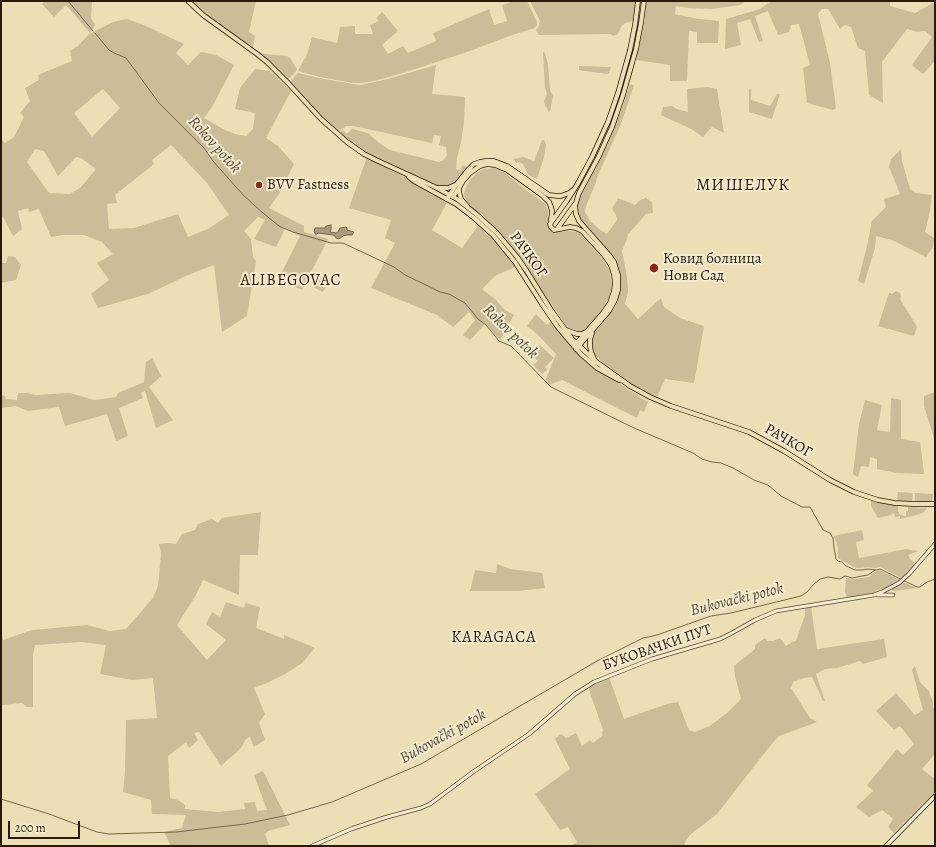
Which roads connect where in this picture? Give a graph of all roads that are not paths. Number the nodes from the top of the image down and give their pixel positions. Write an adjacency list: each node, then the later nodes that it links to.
1 (188, 1): 4 (main road, РАЧКОГ)
2 (638, 1): 5 (main road)
3 (644, 1): 9 (main road)
4 (406, 175): 7 (main road, РАЧКОГ); 8 (main road, РАЧКОГ)
5 (577, 185): 6 (main road); 11 (main road)
6 (458, 186): 7 (main road); 8 (main road); 10 (main road); 11 (main road)
7 (437, 188): 8 (main road, РАЧКОГ)
8 (450, 197): 10 (main road, РАЧКОГ); 16 (main road, РАЧКОГ)
9 (576, 203): 12 (main road); 14 (main road)
10 (466, 206): 13 (main road, РАЧКОГ)
11 (551, 222): 12 (main road)
12 (557, 229): 15 (main road)
13 (566, 330): 15 (main road); 16 (main road, РАЧКОГ)
14 (593, 330): 16 (main road); 17 (main road)
15 (587, 332): 16 (main road)
16 (577, 346): 17 (main road, РАЧКОГ); 18 (main road, РАЧКОГ)
17 (595, 361): 18 (main road, РАЧКОГ)
18 (630, 386): 19 (main road, РАЧКОГ)
19 (935, 504)
20 (935, 544): 21 (street, БУКОВАЧКИ ПУТ)
21 (874, 595): 22 (street); 24 (street, БУКОВАЧКИ ПУТ)
22 (893, 595)
23 (935, 796): 25 (main road)
24 (312, 846)
25 (886, 846)

